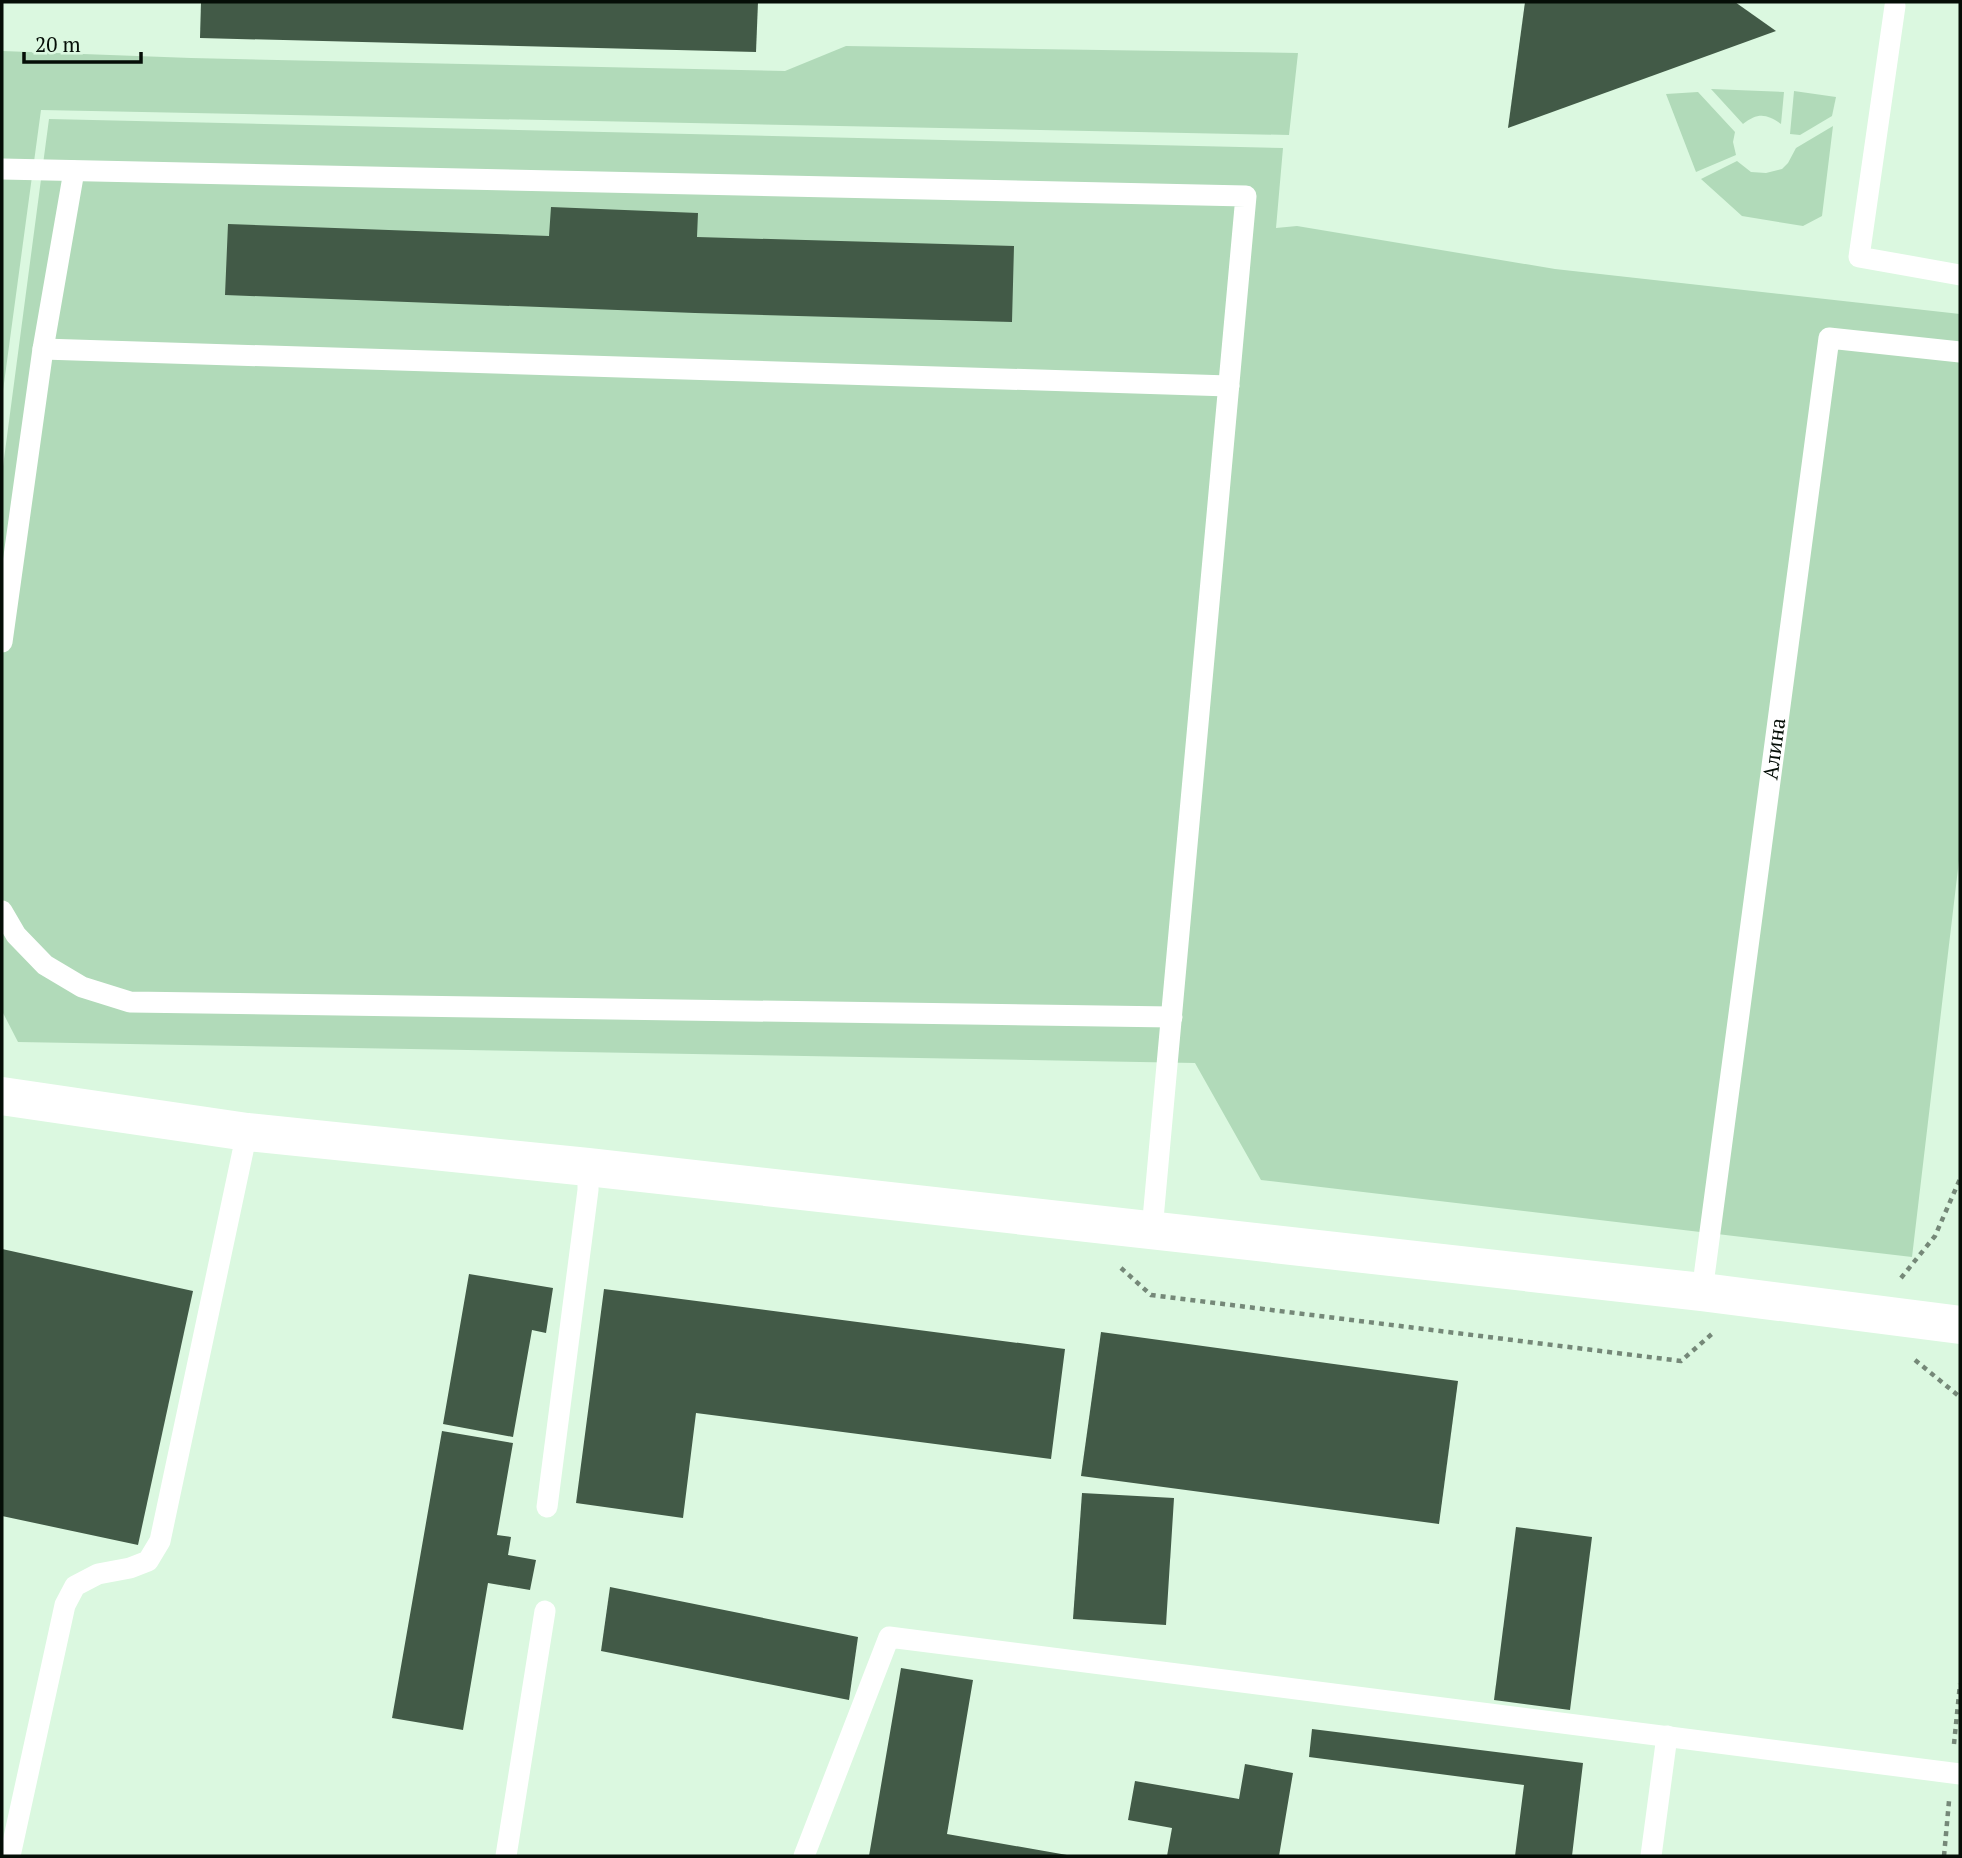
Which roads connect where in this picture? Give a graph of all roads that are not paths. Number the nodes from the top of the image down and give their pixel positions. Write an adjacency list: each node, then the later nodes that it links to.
1 (1895, 6): 4 (lane)
2 (2, 169): 3 (lane)
3 (75, 171): 5 (lane); 7 (lane)
4 (1960, 275)
5 (43, 349): 7 (lane); 8 (lane)
6 (1960, 352): 15 (lane, Алина)
7 (1229, 386): 10 (lane)
8 (2, 642)
9 (2, 911): 10 (lane)
10 (1172, 1017): 14 (lane)
11 (2, 1096): 12 (street)
12 (247, 1132): 13 (street); 21 (lane)
13 (588, 1167): 14 (street); 17 (lane)
14 (1152, 1230): 15 (street)
15 (1702, 1292): 16 (street)
16 (1960, 1325)
17 (547, 1507)
18 (545, 1611): 22 (lane)
19 (1667, 1736): 20 (lane); 23 (lane); 24 (lane)
20 (1960, 1774)
21 (10, 1856)
22 (506, 1856)
23 (804, 1856)
24 (1651, 1856)

